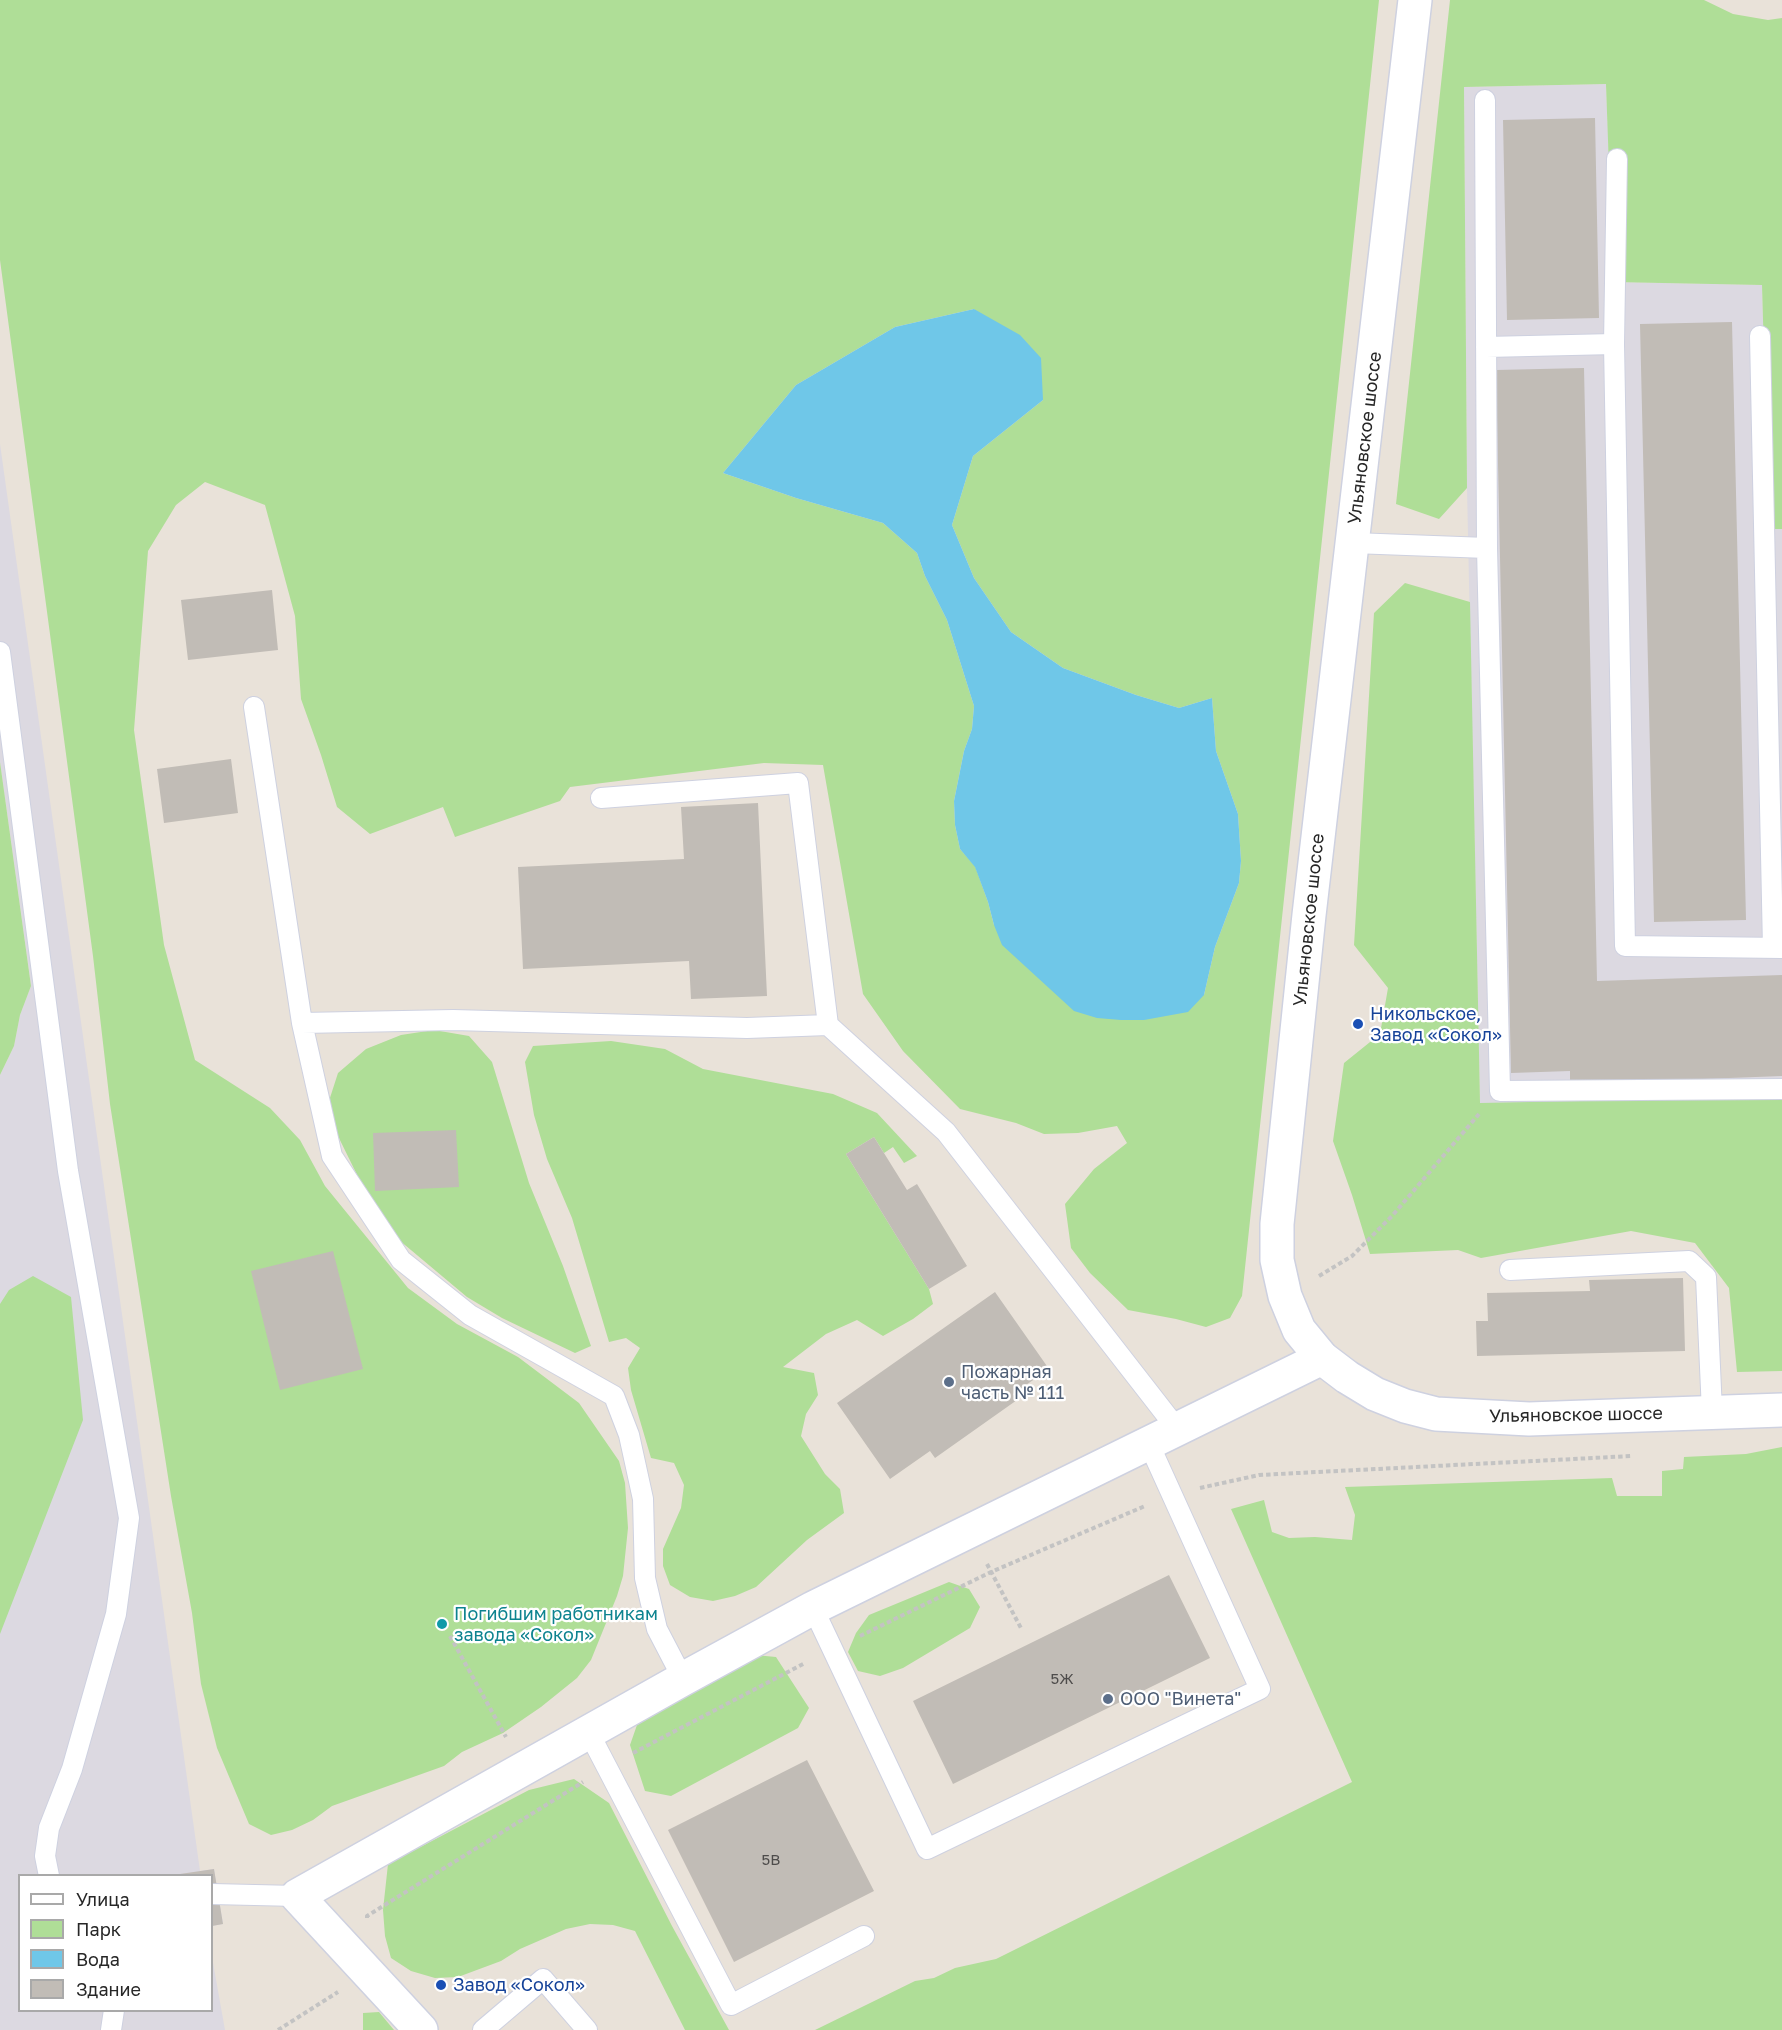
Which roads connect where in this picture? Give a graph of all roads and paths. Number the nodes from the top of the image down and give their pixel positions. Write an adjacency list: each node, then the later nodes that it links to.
1 (1415, 0): 7 (main road, Ульяновское шоссе)
2 (1485, 100): 6 (lane)
3 (1617, 159): 5 (lane)
4 (1760, 336): 12 (lane)
5 (1614, 344): 6 (lane); 12 (lane)
6 (1486, 347): 8 (lane)
7 (1353, 543): 8 (lane); 18 (main road, Ульяновское шоссе)
8 (1487, 548): 16 (lane)
9 (0, 652): 36 (lane)
10 (254, 707): 13 (lane)
11 (601, 798): 14 (lane)
12 (1777, 948)
13 (302, 1023): 14 (lane); 32 (lane)
14 (828, 1025): 22 (lane)
15 (1782, 1089): 16 (lane)
16 (1500, 1091): 18 (path)
17 (1510, 1270): 21 (lane)
18 (1284, 1296): 19 (main road, Ульяновское шоссе)
19 (1322, 1358): 21 (main road, Ульяновское шоссе); 22 (main road)
20 (1782, 1410): 21 (main road, Ульяновское шоссе)
21 (1712, 1412)
22 (1178, 1430): 23 (main road)
23 (1149, 1444): 25 (lane); 26 (main road)
24 (1634, 1455): 25 (path)
25 (1172, 1494): 27 (path); 31 (lane)
26 (970, 1531): 27 (path); 28 (main road)
27 (992, 1572): 29 (path); 31 (path)
28 (813, 1608): 31 (lane); 32 (main road)
29 (1022, 1630)
30 (450, 1636): 35 (path)
31 (832, 1649): 34 (path)
32 (683, 1679): 33 (main road)
33 (589, 1733): 34 (lane); 35 (main road)
34 (607, 1767): 39 (path); 40 (lane)
35 (524, 1769): 38 (main road)
36 (49, 1874)
37 (213, 1894): 38 (lane)
38 (297, 1896): 43 (main road)
39 (367, 1916)
40 (864, 1936)
41 (114, 2012): 42 (lane)
42 (111, 2030)
43 (421, 2030)
44 (483, 2030): 45 (lane)
45 (586, 2030)

